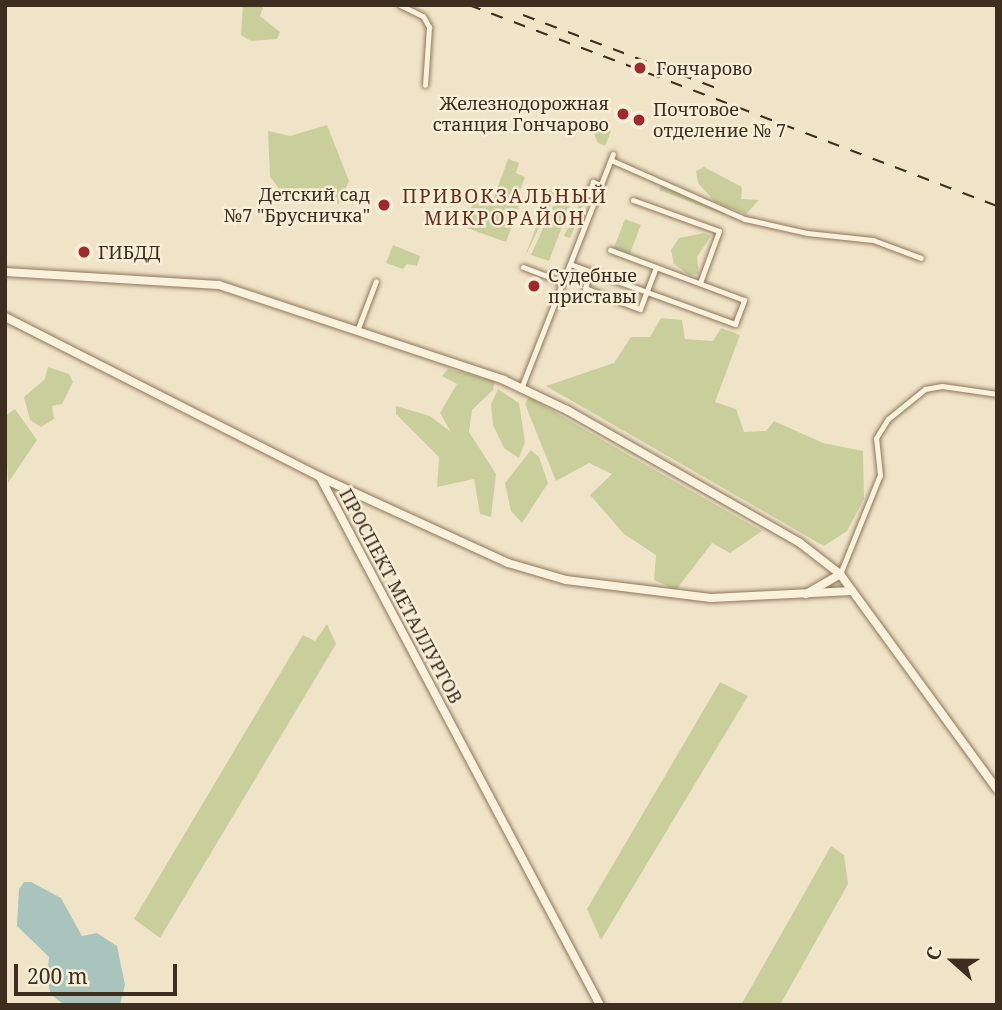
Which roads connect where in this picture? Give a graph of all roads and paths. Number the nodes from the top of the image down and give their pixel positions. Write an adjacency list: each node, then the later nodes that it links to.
1 (400, 5): 2 (street)
2 (425, 85)
3 (633, 200): 13 (street)
4 (610, 250): 8 (street)
5 (921, 258): 6 (street)
6 (570, 264): 9 (street); 12 (street)
7 (523, 267): 12 (street)
8 (656, 267): 13 (street); 14 (street)
9 (590, 271): 14 (street); 14 (street)
10 (5, 272): 16 (street)
11 (376, 281): 16 (street)
12 (563, 282): 17 (street)
13 (700, 283): 14 (street)
14 (647, 291)
15 (5, 317): 19 (street, ПРОСПЕКТ МЕТАЛЛУРГОВ)
16 (357, 331): 17 (street)
17 (522, 386): 20 (street)
18 (997, 394): 20 (street)
19 (320, 477): 22 (street); 24 (street, ПРОСПЕКТ МЕТАЛЛУРГОВ)
20 (840, 574): 21 (street); 22 (street)
21 (852, 591): 22 (street); 23 (street)
22 (797, 597)
23 (997, 789)
24 (600, 1005)

